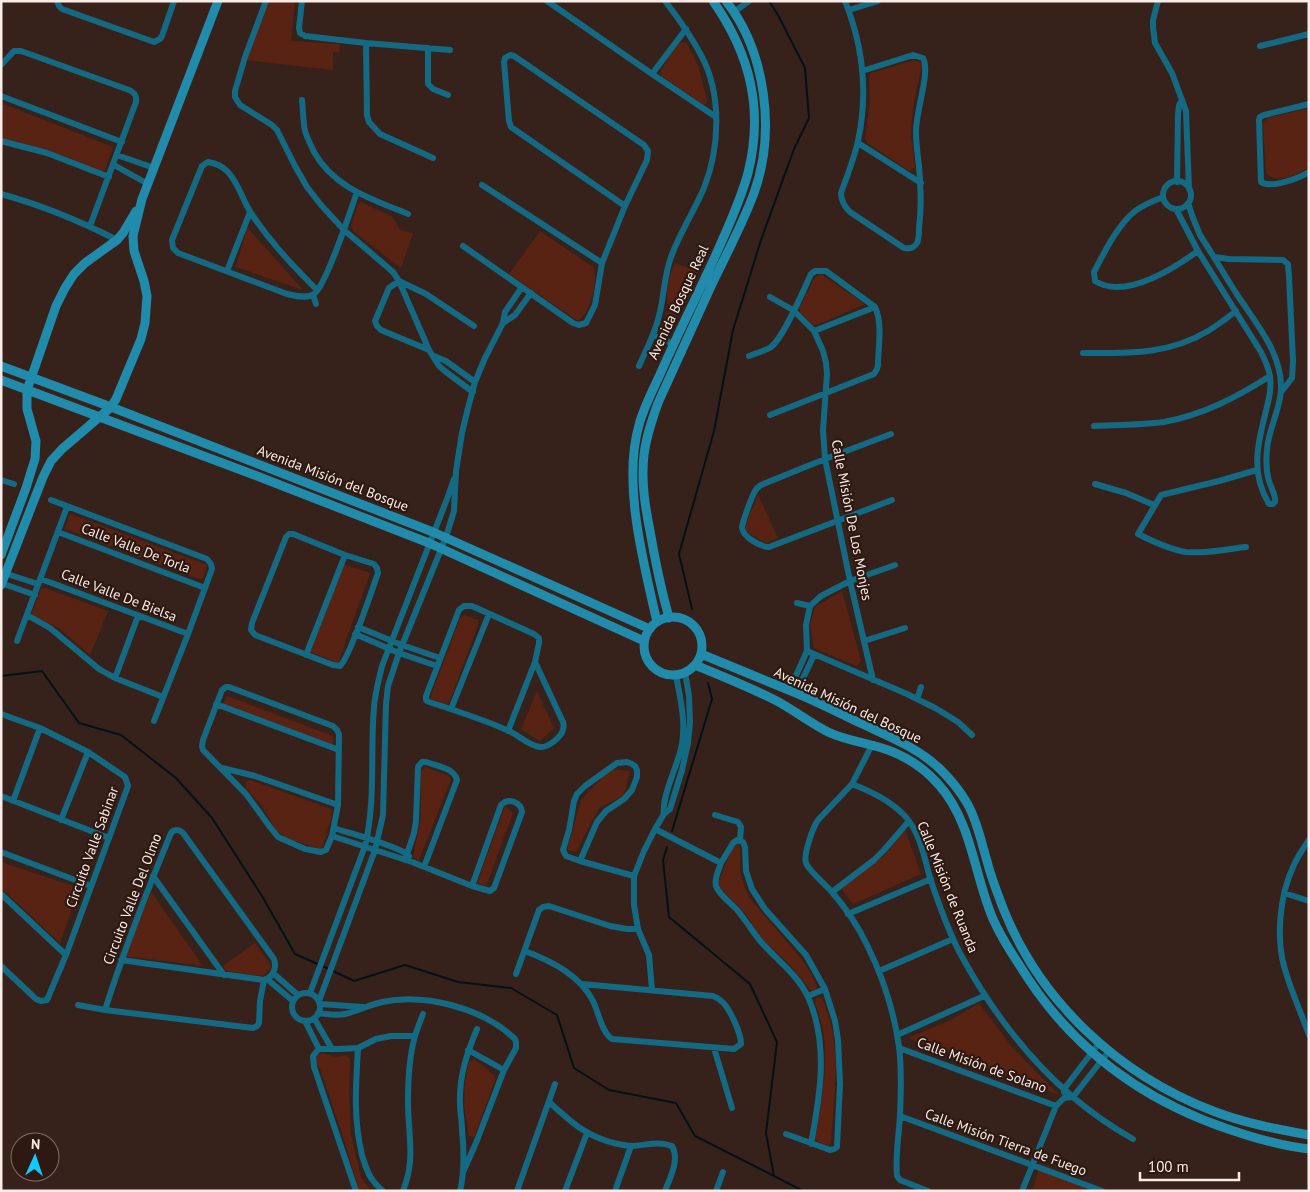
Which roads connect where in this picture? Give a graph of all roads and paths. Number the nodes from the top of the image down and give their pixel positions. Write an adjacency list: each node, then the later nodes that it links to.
1 (174, 1): 13 (street)
2 (218, 1): 37 (main road)
3 (266, 1): 55 (street)
4 (302, 1): 18 (street)
5 (547, 1): 24 (street)
6 (665, 1): 16 (street)
7 (713, 1): 61 (main road, Avenida Bosque Real)
8 (726, 1): 15 (main road, Avenida Bosque Real)
9 (749, 1): 15 (street)
10 (846, 1): 14 (street)
11 (878, 1): 14 (street)
12 (1158, 1): 28 (street)
13 (57, 2)
14 (849, 10): 23 (street)
15 (734, 12): 61 (main road, Avenida Bosque Real)
16 (686, 29): 24 (street); 30 (street)
17 (1309, 34): 19 (street)
18 (366, 43): 20 (street); 35 (street)
19 (1260, 46)
20 (428, 48): 21 (street); 25 (street)
21 (450, 50)
22 (1, 65): 32 (street)
23 (862, 71): 33 (street); 41 (street)
24 (652, 74): 30 (street)
25 (448, 94)
26 (1, 96): 32 (street)
27 (302, 100): 45 (street)
28 (1182, 100): 40 (street); 44 (street)
29 (1309, 104): 38 (street)
30 (716, 117): 75 (street)
31 (1, 141): 39 (street)
32 (122, 142): 34 (street)
33 (858, 143): 41 (street); 41 (street)
34 (117, 155): 36 (street); 37 (street)
35 (433, 158)
36 (114, 165): 39 (street); 42 (street)
37 (154, 168): 42 (main road)
38 (1309, 172)
39 (109, 177): 54 (street)
40 (1177, 182): 44 (street); 47 (street)
41 (920, 183)
42 (148, 184): 48 (main road)
43 (482, 185): 60 (street)
44 (1189, 189): 49 (street)
45 (357, 192): 53 (street); 55 (street)
46 (1, 194): 54 (street)
47 (1163, 197): 51 (street); 58 (street)
48 (142, 199): 56 (main road); 91 (main road)
49 (1188, 203): 51 (street); 59 (street)
50 (625, 206): 50 (street); 60 (street)
51 (1176, 209): 58 (street)
52 (250, 212): 62 (street); 62 (street); 65 (street)
53 (408, 214)
54 (90, 226): 56 (street)
55 (344, 230): 63 (street); 65 (street)
56 (117, 240): 84 (main road)
57 (463, 246): 64 (street)
58 (1198, 251): 71 (street)
59 (1214, 257): 89 (street); 89 (street)
60 (602, 263): 66 (street)
61 (714, 270): 76 (main road, Avenida Bosque Real); 129 (main road, Avenida Bosque Real)
62 (227, 271): 65 (street)
63 (399, 281): 73 (street); 77 (street); 77 (street)
64 (522, 287): 66 (street); 72 (street)
65 (315, 293): 68 (street)
66 (531, 293): 72 (street)
67 (770, 297): 70 (street, Calle Misión De Los Monjes)
68 (316, 304)
69 (874, 306): 70 (street); 74 (street); 90 (street)
70 (794, 310): 74 (street, Calle Misión De Los Monjes); 80 (street)
71 (1236, 310): 78 (street); 83 (street)
72 (503, 323): 86 (street)
73 (474, 326)
74 (814, 331): 90 (street, Calle Misión De Los Monjes)
75 (653, 335): 76 (street); 82 (street)
76 (673, 344): 130 (main road, Avenida Bosque Real)
77 (429, 350): 79 (street)
78 (1084, 352)
79 (434, 356): 86 (street); 88 (street)
80 (749, 356)
81 (1, 366): 84 (main road, Avenida Misión del Bosque)
82 (639, 366)
83 (1270, 376): 94 (street); 97 (street)
84 (30, 378): 87 (main road); 91 (main road, Avenida Misión del Bosque)
85 (1, 380): 87 (main road, Avenida Misión del Bosque)
86 (476, 382): 88 (street)
87 (26, 390): 93 (main road, Avenida Misión del Bosque); 113 (main road)
88 (473, 392): 98 (street)
89 (1281, 392): 97 (street)
90 (825, 394): 92 (street); 96 (street, Calle Misión De Los Monjes)
91 (111, 407): 93 (main road); 108 (main road, Avenida Misión del Bosque)
92 (770, 415)
93 (101, 417): 110 (main road, Avenida Misión del Bosque); 116 (main road)
94 (1094, 426)
95 (890, 434): 96 (street)
96 (825, 459): 106 (street, Calle Misión De Los Monjes); 106 (street)
97 (1257, 470): 104 (street)
98 (456, 471): 108 (street); 109 (street)
99 (1, 480): 100 (street)
100 (14, 484)
101 (1095, 484): 104 (street)
102 (51, 500): 105 (street)
103 (892, 500): 106 (street)
104 (1154, 505): 111 (street)
105 (67, 507): 107 (street); 122 (street)
106 (837, 521): 118 (street, Calle Misión De Los Monjes)
107 (58, 532): 119 (street); 122 (street, Calle Valle De Torla)
108 (433, 532): 109 (main road, Avenida Misión del Bosque); 110 (street)
109 (446, 537): 112 (street); 130 (main road, Avenida Misión del Bosque)
110 (429, 543): 112 (main road, Avenida Misión del Bosque); 135 (street)
111 (1246, 547)
112 (441, 548): 136 (main road, Avenida Misión del Bosque); 138 (street)
113 (1, 555)
114 (345, 555): 132 (street); 145 (street); 145 (street)
115 (895, 565): 118 (street)
116 (3, 572): 117 (street, Calle Valle De Bielsa); 120 (main road)
117 (18, 577): 119 (street, Calle Valle De Bielsa); 121 (street)
118 (850, 581): 125 (street); 137 (street, Calle Misión De Los Monjes)
119 (40, 582): 123 (street); 128 (street, Calle Valle De Bielsa)
120 (1, 584): 121 (street)
121 (14, 587): 123 (street)
122 (205, 588): 133 (street)
123 (35, 595): 127 (street)
124 (797, 603): 125 (street)
125 (810, 606): 141 (street)
126 (489, 614): 146 (street); 148 (street); 160 (street)
127 (27, 615): 134 (street); 152 (street)
128 (138, 616): 133 (street, Calle Valle De Bielsa); 152 (street)
129 (669, 618): 130 (main road); 143 (main road)
130 (654, 626): 136 (main road)
131 (905, 628): 137 (street)
132 (356, 631): 135 (street); 139 (street); 145 (street)
133 (188, 634): 157 (street)
134 (17, 641)
135 (392, 641): 138 (street); 139 (street)
136 (644, 641): 151 (main road)
137 (864, 641): 153 (street, Calle Misión De Los Monjes)
138 (402, 645): 140 (street); 142 (street)
139 (389, 648): 142 (street); 181 (street)
140 (421, 651): 146 (street); 147 (street)
141 (807, 651): 144 (street); 155 (street)
142 (400, 653): 147 (street); 184 (street)
143 (701, 654): 149 (main road); 155 (main road, Avenida Misión del Bosque)
144 (814, 654): 153 (street); 155 (street)
145 (306, 655)
146 (440, 658): 150 (street)
147 (418, 660): 150 (street)
148 (535, 662): 164 (street); 164 (street)
149 (695, 665): 151 (main road); 156 (main road, Avenida Misión del Bosque)
150 (437, 666): 160 (street)
151 (681, 674): 178 (street)
152 (115, 678): 157 (street)
153 (873, 680): 158 (street)
154 (922, 687): 158 (street)
155 (793, 692): 156 (main road); 231 (main road, Avenida Misión del Bosque)
156 (760, 693): 166 (main road, Avenida Misión del Bosque)
157 (163, 697): 162 (street)
158 (917, 699): 165 (street)
159 (216, 704): 167 (street); 167 (street); 169 (street)
160 (451, 709): 164 (street)
161 (1, 714): 163 (street, Circuito Valle Sabinar)
162 (154, 721)
163 (40, 728): 168 (street, Circuito Valle Sabinar); 172 (street)
164 (508, 731)
165 (972, 735)
166 (872, 745): 170 (street); 238 (main road, Avenida Misión del Bosque)
167 (339, 750): 173 (street)
168 (88, 752): 175 (street); 180 (street, Circuito Valle Sabinar)
169 (220, 768): 173 (street); 179 (street)
170 (852, 784): 176 (street, Calle Misión de Ruanda); 197 (street)
171 (1, 796): 172 (street)
172 (13, 801): 175 (street)
173 (338, 805): 177 (street)
174 (715, 814): 182 (street)
175 (61, 820): 180 (street)
176 (909, 821): 194 (street, Calle Misión de Ruanda); 197 (street)
177 (334, 828): 179 (street); 181 (street)
178 (656, 829): 190 (street); 193 (street)
179 (332, 836): 185 (street)
180 (109, 838): 195 (street, Circuito Valle Sabinar)
181 (367, 839): 184 (street); 185 (street)
182 (740, 840): 190 (street); 213 (street)
183 (1309, 840): 198 (street)
184 (378, 842): 186 (street); 188 (street)
185 (365, 846): 186 (street); 215 (street)
186 (375, 850): 188 (street); 220 (street)
187 (1, 852): 195 (street)
188 (408, 859): 191 (street); 191 (street)
189 (580, 862): 189 (street); 193 (street)
190 (721, 863): 217 (street)
191 (424, 867): 196 (street)
192 (153, 876): 206 (street, Circuito Valle Del Olmo); 210 (street); 211 (street, Circuito Valle Del Olmo)
193 (634, 876): 202 (street)
194 (931, 880): 201 (street); 203 (street, Calle Misión de Ruanda)
195 (91, 886): 205 (street, Circuito Valle Sabinar)
196 (472, 886): 196 (street)
197 (832, 892): 201 (street)
198 (1284, 893): 200 (street); 229 (street)
199 (1, 894): 205 (street)
200 (1309, 901)
201 (848, 914): 208 (street)
202 (638, 929): 204 (street); 214 (street)
203 (953, 939): 208 (street); 218 (street, Calle Misión de Ruanda)
204 (525, 951): 209 (street); 212 (street)
205 (66, 956): 207 (street, Circuito Valle Sabinar)
206 (121, 960): 210 (street); 223 (street, Circuito Valle Del Olmo)
207 (1, 966)
208 (879, 971): 228 (street)
209 (516, 974)
210 (224, 975): 211 (street)
211 (269, 977): 216 (street); 219 (street); 223 (street, Circuito Valle Del Olmo)
212 (582, 984): 214 (street); 233 (street)
213 (825, 989): 217 (street); 256 (street)
214 (652, 990): 233 (street)
215 (310, 993): 216 (street); 220 (street)
216 (298, 995): 219 (street)
217 (808, 996): 256 (street)
218 (984, 996): 228 (street); 243 (street, Calle Misión de Ruanda)
219 (293, 1002): 226 (street)
220 (319, 1003): 222 (street); 225 (street)
221 (78, 1005): 223 (street, Circuito Valle Del Olmo)
222 (367, 1007): 225 (street); 241 (street)
223 (105, 1010)
224 (423, 1014): 230 (street)
225 (316, 1016): 226 (street); 236 (street)
226 (305, 1020): 235 (street)
227 (477, 1028): 237 (street)
228 (897, 1034): 234 (street)
229 (1309, 1035)
230 (415, 1036): 232 (street); 264 (street)
231 (1099, 1043): 238 (street); 239 (main road, Avenida Misión del Bosque)
232 (358, 1048): 236 (street); 263 (street)
233 (714, 1048): 248 (street)
234 (899, 1048): 247 (street, Calle Misión de Solano); 249 (street)
235 (319, 1049): 236 (street); 262 (street)
236 (332, 1049)
237 (468, 1050): 241 (street); 260 (street)
238 (1092, 1052): 240 (main road, Avenida Misión del Bosque); 243 (street)
239 (1109, 1052): 240 (street); 250 (main road, Avenida Misión del Bosque)
240 (1102, 1061): 244 (street); 253 (main road, Avenida Misión del Bosque)
241 (504, 1070): 260 (street)
242 (555, 1084): 246 (street)
243 (1064, 1089): 244 (street, Calle Misión de Ruanda); 245 (street)
244 (1073, 1097): 245 (street); 255 (street, Calle Misión de Ruanda)
245 (1064, 1098): 247 (street)
246 (549, 1102): 251 (street); 266 (street)
247 (1056, 1106): 259 (street)
248 (732, 1108)
249 (900, 1116): 259 (street, Calle Misión Tierra de Fuego); 271 (street)
250 (1270, 1128): 253 (main road); 254 (main road, Avenida Misión del Bosque)
251 (587, 1133): 257 (street); 267 (street)
252 (786, 1134): 256 (street)
253 (1244, 1134): 258 (main road, Avenida Misión del Bosque)
254 (1309, 1135)
255 (1133, 1139)
256 (811, 1144)
257 (631, 1146): 268 (street); 269 (street)
258 (1309, 1150)
259 (1032, 1165): 272 (street); 273 (street, Calle Misión Tierra de Fuego)
260 (464, 1170): 265 (street)
261 (723, 1172): 270 (street)
262 (356, 1191)
263 (383, 1191)
264 (403, 1191)
265 (460, 1191)
266 (517, 1191)
267 (565, 1191)
268 (615, 1191)
269 (665, 1191)
270 (716, 1191)
271 (928, 1191)
272 (1022, 1191)
273 (1102, 1191)

